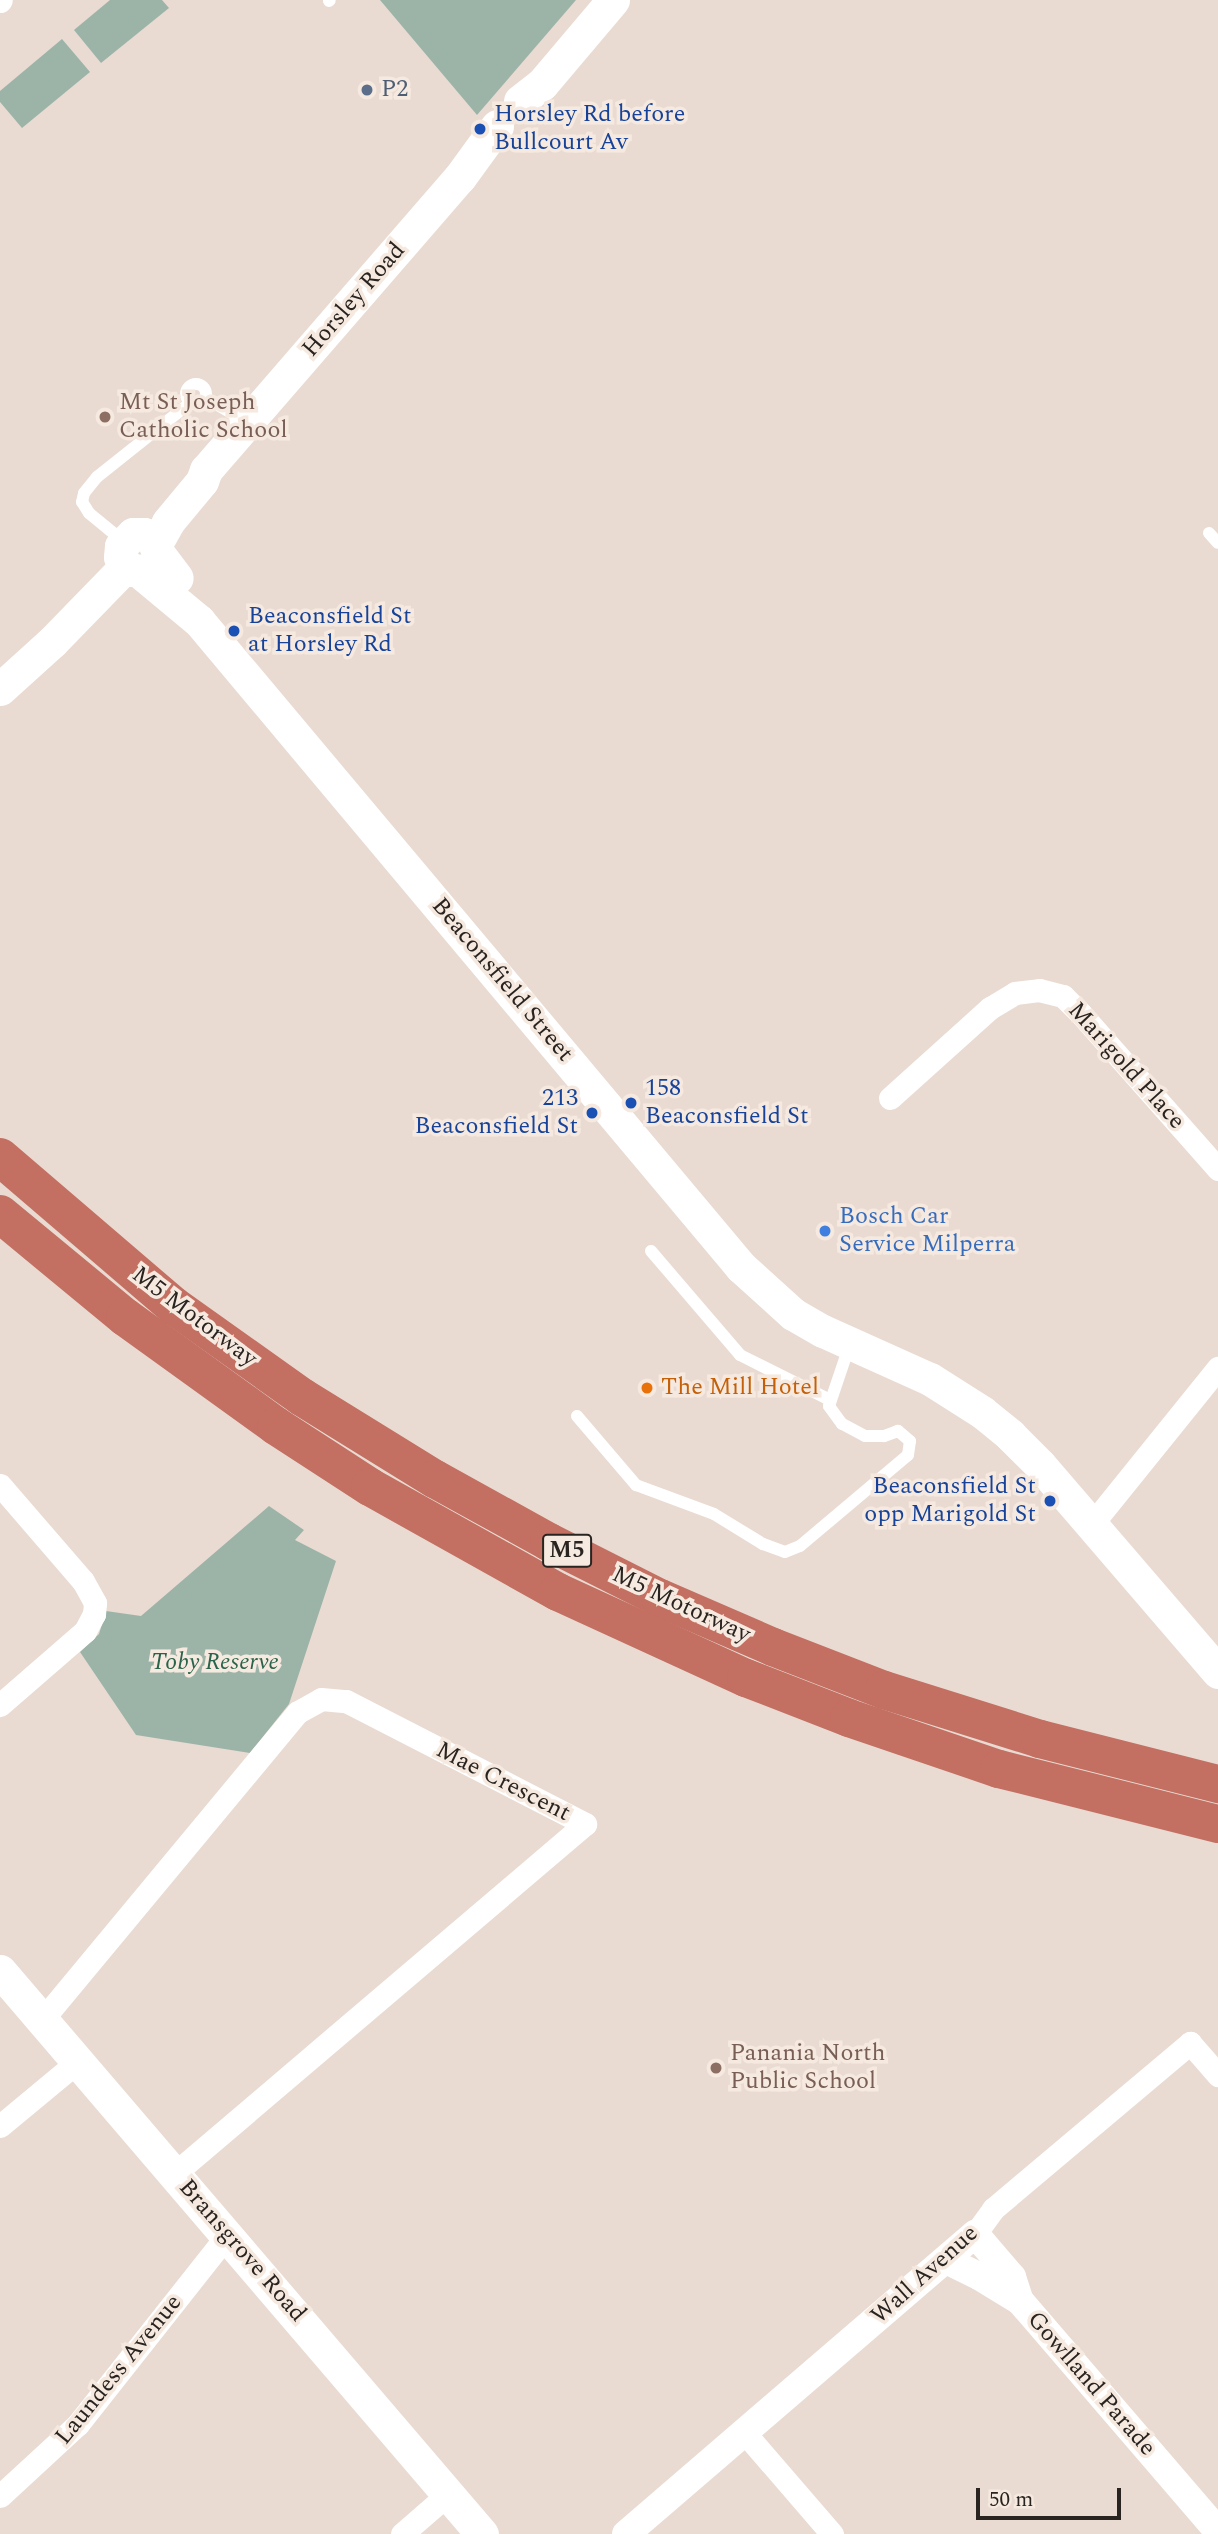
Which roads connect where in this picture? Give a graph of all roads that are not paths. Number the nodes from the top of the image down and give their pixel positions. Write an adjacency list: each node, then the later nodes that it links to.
1 (613, 0): 2 (main road, Horsley Road)
2 (247, 423): 3 (main road, Horsley Road); 4 (lane)
3 (204, 476): 4 (main road); 4 (main road, Horsley Road)
4 (145, 555): 5 (main road, Horsley Road); 11 (main road, Beaconsfield Street)
5 (0, 689)
6 (890, 1098): 8 (street, Marigold Place)
7 (0, 1157): 19 (highway, M5 Motorway / M5)
8 (1218, 1169)
9 (0, 1214): 20 (highway, M5 Motorway / M5)
10 (651, 1251): 13 (lane)
11 (850, 1343): 13 (lane); 16 (main road, Beaconsfield Street)
12 (1218, 1368): 16 (street)
13 (830, 1400): 14 (lane)
14 (577, 1416)
15 (0, 1485): 18 (street)
16 (1092, 1524): 17 (main road, Beaconsfield Street)
17 (1218, 1672)
18 (0, 1705)
19 (1218, 1784)
20 (1218, 1824)
21 (0, 1971): 22 (main road, Bransgrove Road)
22 (42, 2020): 23 (main road, Bransgrove Road); 26 (street, Mae Crescent)
23 (77, 2062): 25 (street); 26 (main road, Bransgrove Road)
24 (1218, 2076): 28 (street, Wall Avenue)
25 (0, 2126)
26 (175, 2173): 27 (main road, Bransgrove Road)
27 (228, 2234): 32 (main road, Bransgrove Road); 33 (street, Laundess Avenue)
28 (975, 2234): 29 (street, Wall Avenue); 30 (street, Gowlland Parade)
29 (946, 2260): 30 (street, Gowlland Parade); 31 (street, Wall Avenue)
30 (1020, 2301): 34 (street, Gowlland Parade)
31 (744, 2432): 37 (street, Wall Avenue); 38 (street)
32 (448, 2494): 35 (street); 36 (main road, Bransgrove Road)
33 (0, 2496)
34 (1218, 2531)
35 (402, 2534)
36 (482, 2534)
37 (626, 2534)
38 (832, 2534)

